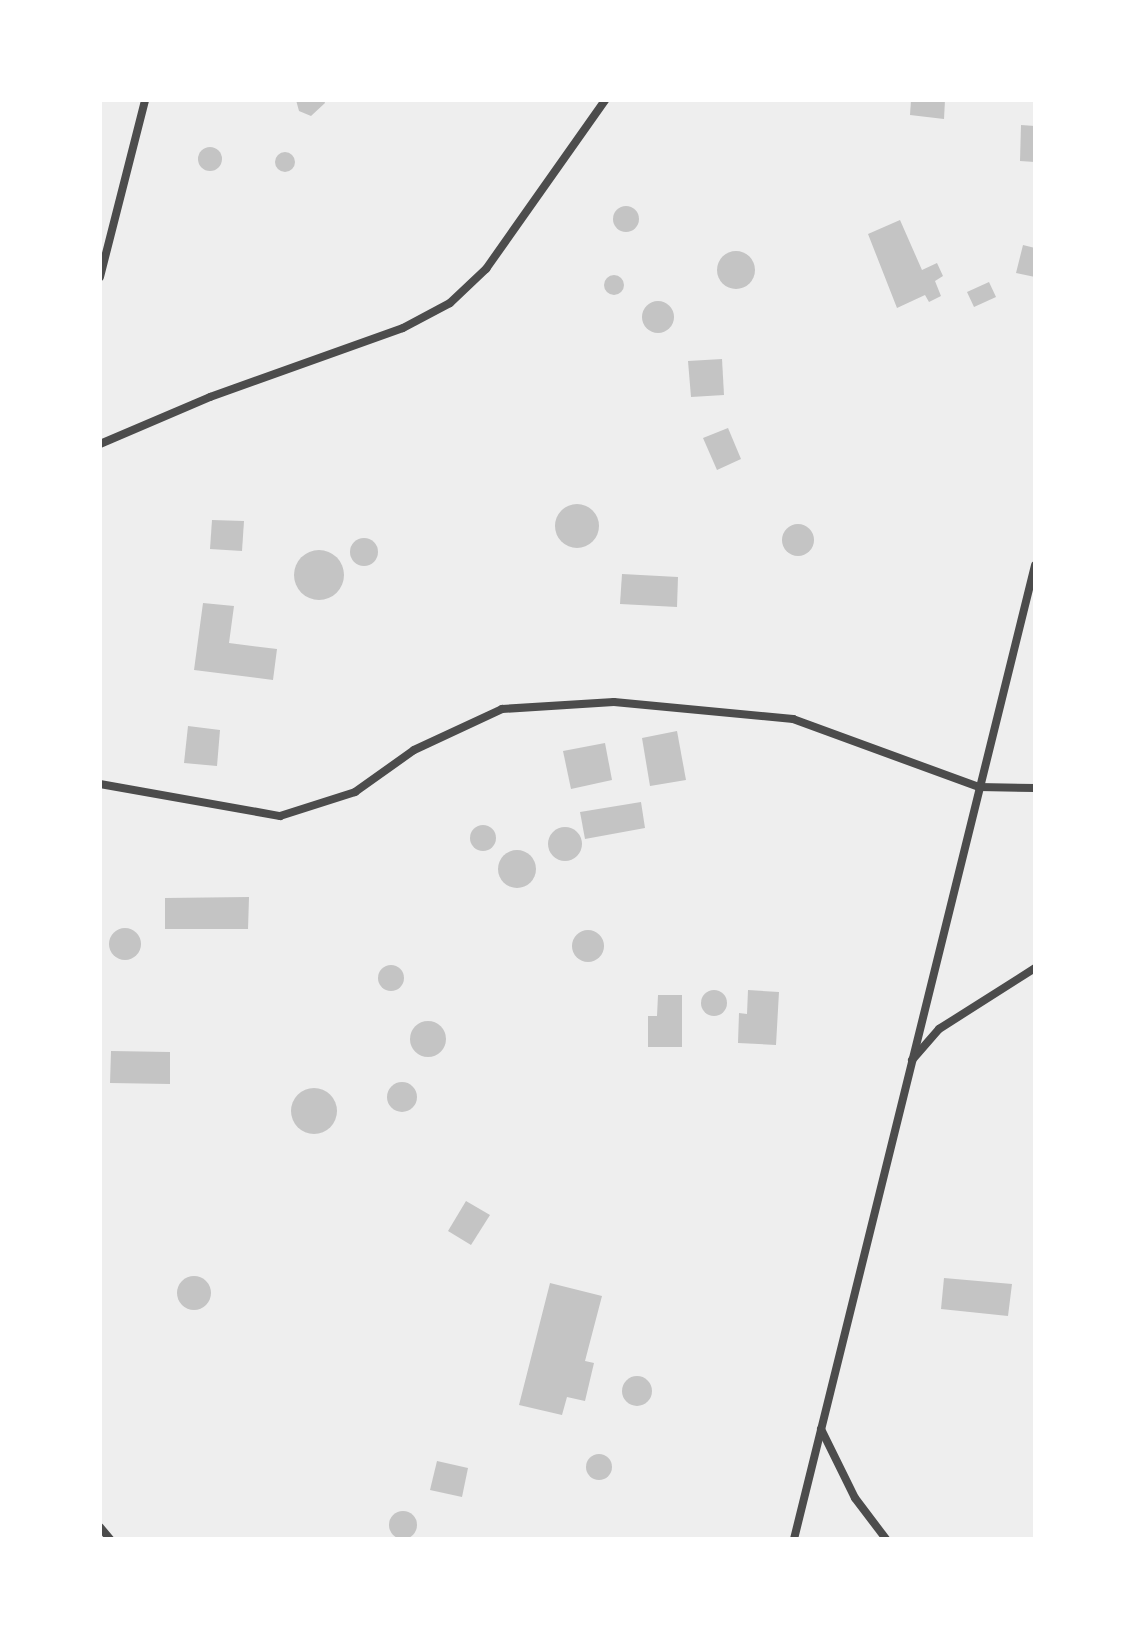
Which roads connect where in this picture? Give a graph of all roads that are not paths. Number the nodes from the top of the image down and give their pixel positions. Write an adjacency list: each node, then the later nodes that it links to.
1 (145, 100): 3 (street)
2 (605, 100): 4 (street)
3 (100, 277)
4 (100, 444)
5 (1035, 565): 7 (street)
6 (100, 784): 7 (street)
7 (979, 787): 8 (street); 10 (street)
8 (1035, 788)
9 (1035, 968): 10 (street)
10 (911, 1062): 11 (street)
11 (821, 1428): 14 (street); 15 (street)
12 (100, 1527): 13 (street)
13 (110, 1539)
14 (794, 1539)
15 (886, 1539)

